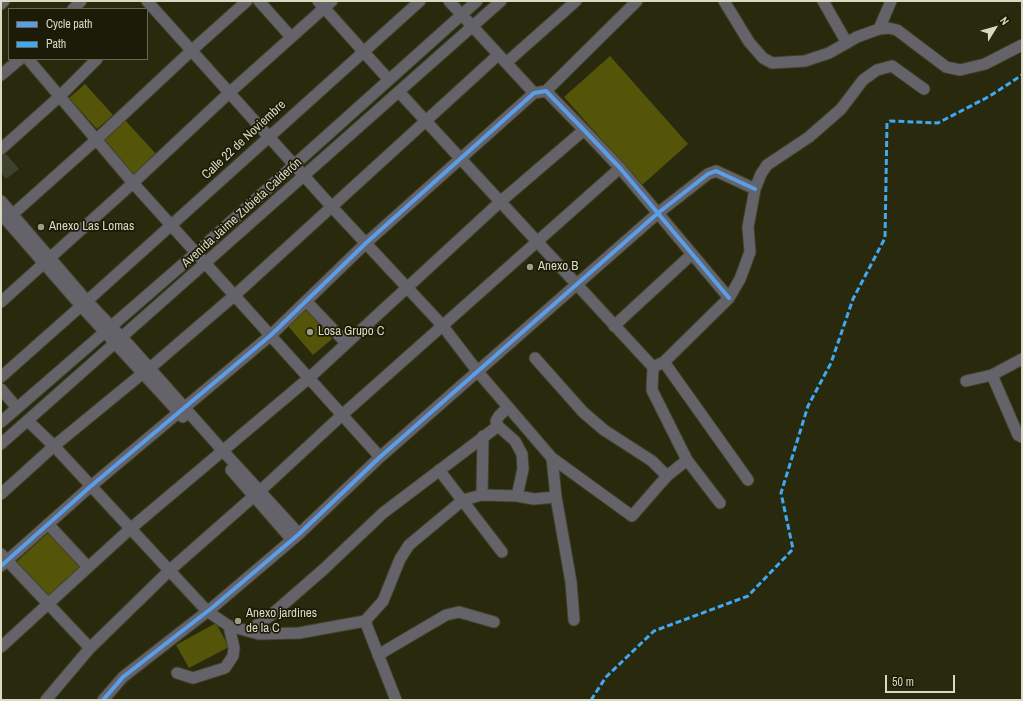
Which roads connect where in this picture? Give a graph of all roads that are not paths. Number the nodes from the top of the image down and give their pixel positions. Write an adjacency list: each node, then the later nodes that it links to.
1 (4, 1): 14 (street)
2 (247, 1): 22 (street)
3 (259, 1): 19 (street)
4 (420, 1): 23 (street, Calle 22 de Noviembre)
5 (449, 1): 16 (street)
6 (477, 1): 16 (street, Avenida Jaime Zubieta Calderón)
7 (501, 1): 17 (street, Avenida Jaime Zubieta Calderón)
8 (576, 1): 24 (street)
9 (638, 1): 31 (street)
10 (724, 1): 20 (street)
11 (823, 1): 20 (street)
12 (891, 1): 18 (street)
13 (325, 3): 19 (street); 23 (street)
14 (1, 4)
15 (150, 4): 22 (street)
16 (462, 15): 17 (street); 29 (street, Avenida Jaime Zubieta Calderón)
17 (472, 26): 24 (street); 33 (street, Avenida Jaime Zubieta Calderón)
18 (879, 29): 20 (street); 21 (street)
19 (291, 37): 32 (street)
20 (847, 43)
21 (1022, 45)
22 (191, 51): 32 (street); 39 (street)
23 (363, 52): 29 (street); 38 (street, Calle 22 de Noviembre)
24 (502, 59): 34 (street); 36 (street)
25 (19, 60): 28 (street)
26 (29, 60): 35 (street)
27 (96, 60): 35 (street)
28 (1, 75)
29 (389, 80): 42 (street, Avenida Jaime Zubieta Calderón)
30 (924, 89): 46 (street)
31 (546, 91): 34 (street); 37 (street)
32 (229, 92): 38 (street); 45 (street)
33 (399, 92): 36 (street); 44 (street, Avenida Jaime Zubieta Calderón)
34 (534, 93): 41 (street)
35 (59, 97): 39 (street); 40 (street)
36 (426, 121): 41 (street); 49 (street)
37 (584, 130): 43 (street); 48 (street)
38 (269, 135): 42 (street); 52 (street, Calle 22 de Noviembre)
39 (97, 140): 45 (street); 51 (street)
40 (1, 149)
41 (460, 158): 48 (street); 54 (street)
42 (295, 164): 44 (street); 55 (street, Avenida Jaime Zubieta Calderón)
43 (620, 168): 50 (street); 53 (street)
44 (305, 176): 49 (street); 58 (street, Avenida Jaime Zubieta Calderón)
45 (133, 183): 52 (street); 57 (street)
46 (755, 189): 50 (street); 62 (street)
47 (1, 201): 51 (street)
48 (500, 202): 53 (street); 60 (street)
49 (331, 206): 54 (street); 61 (street)
50 (658, 213): 56 (street); 59 (street)
51 (5, 218): 57 (street)
52 (172, 226): 55 (street); 65 (street, Calle 22 de Noviembre)
53 (538, 242): 59 (street); 66 (street)
54 (366, 243): 60 (street); 63 (street)
55 (197, 252): 58 (street); 68 (street, Avenida Jaime Zubieta Calderón)
56 (691, 255): 62 (street); 67 (street)
57 (47, 260): 64 (street); 65 (street)
58 (207, 263): 61 (street); 70 (street, Avenida Jaime Zubieta Calderón)
59 (576, 284): 67 (street); 77 (street)
60 (406, 287): 66 (street); 71 (street)
61 (235, 295): 69 (street); 76 (street)
62 (729, 298): 74 (street)
63 (306, 301): 69 (street); 71 (street)
64 (1, 302)
65 (84, 303): 68 (street); 79 (street, Calle 22 de Noviembre)
66 (442, 325): 77 (street); 86 (street)
67 (614, 326): 75 (street)
68 (108, 330): 70 (street); 84 (street, Avenida Jaime Zubieta Calderón)
69 (271, 335): 80 (street); 85 (street)
70 (119, 340): 76 (street); 87 (street, Avenida Jaime Zubieta Calderón)
71 (346, 343): 80 (street)
72 (535, 358): 99 (street)
73 (1022, 359): 78 (street)
74 (664, 362): 75 (street); 100 (street)
75 (653, 368): 97 (street)
76 (147, 370): 85 (street); 93 (street)
77 (478, 372): 83 (street); 95 (street)
78 (992, 375): 81 (street); 91 (street)
79 (1, 377)
80 (309, 378): 86 (street); 94 (street)
81 (966, 381)
82 (1, 389): 84 (street)
83 (508, 407): 89 (street); 96 (street)
84 (17, 408): 88 (street, Avenida Jaime Zubieta Calderón)
85 (182, 410): 94 (street); 101 (street)
86 (342, 415): 95 (street); 102 (street)
87 (28, 421): 92 (street, Avenida Jaime Zubieta Calderón); 93 (street)
88 (1, 422)
89 (498, 426): 90 (street); 105 (street)
90 (483, 436): 98 (street); 104 (street)
91 (1022, 437)
92 (1, 444)
93 (54, 446): 101 (street); 103 (street)
94 (220, 454): 102 (street); 110 (street)
95 (380, 457): 111 (street)
96 (552, 458): 99 (street); 106 (street)
97 (687, 460): 99 (street); 108 (street)
98 (439, 470): 107 (street); 122 (street)
99 (667, 476)
100 (748, 480)
101 (91, 486): 109 (street); 110 (street)
102 (257, 493): 111 (street); 115 (street)
103 (1, 494)
104 (482, 495): 105 (street); 107 (street)
105 (517, 496): 106 (street)
106 (556, 497): 118 (street)
107 (463, 500): 112 (street); 119 (street)
108 (720, 503)
109 (48, 524): 113 (street); 114 (street)
110 (130, 529): 114 (street); 115 (street)
111 (295, 537): 117 (street)
112 (502, 552)
113 (3, 560): 116 (street)
114 (88, 567): 116 (street)
115 (170, 570): 117 (street); 124 (street)
116 (47, 605): 123 (street); 124 (street)
117 (207, 611): 121 (street); 128 (street)
118 (574, 620)
119 (365, 621): 122 (street); 125 (street)
120 (494, 622): 125 (street)
121 (229, 626): 122 (street); 126 (street)
122 (248, 631)
123 (1, 647)
124 (90, 648): 127 (street)
125 (378, 655): 129 (street)
126 (177, 673)
127 (46, 700)
128 (103, 700)
129 (396, 700)

